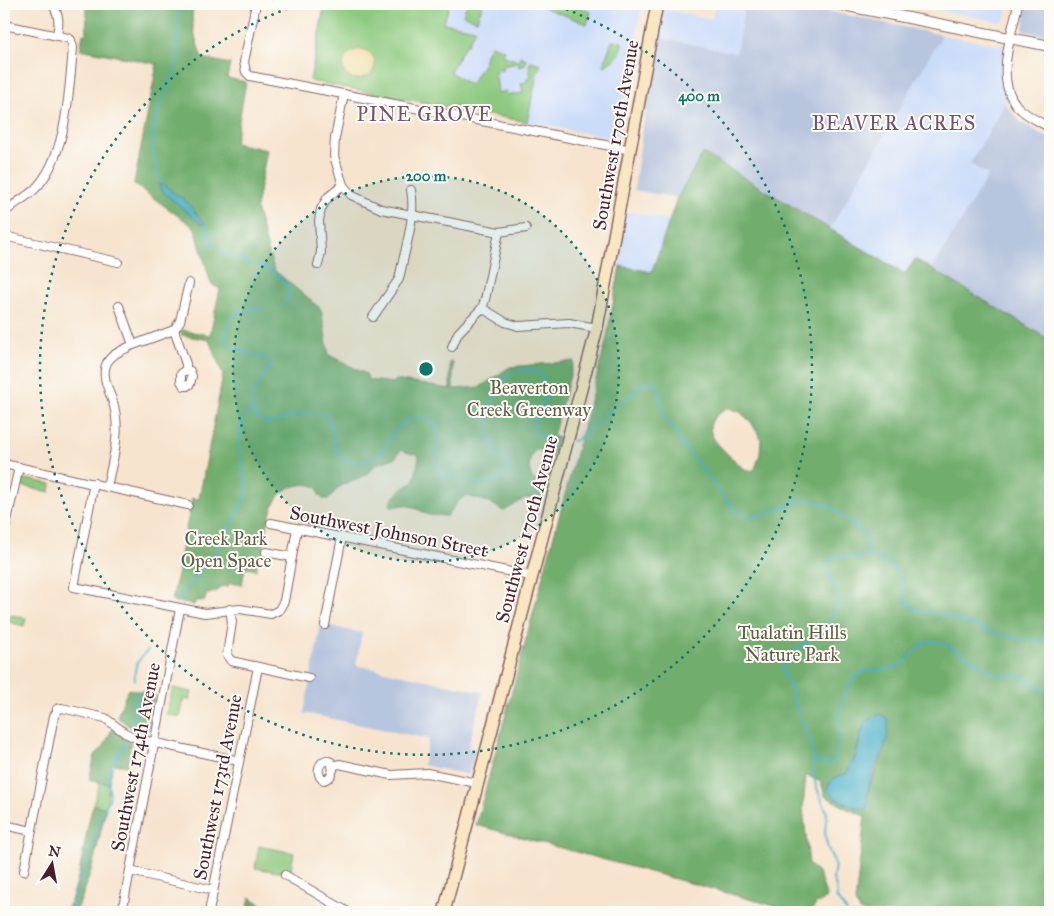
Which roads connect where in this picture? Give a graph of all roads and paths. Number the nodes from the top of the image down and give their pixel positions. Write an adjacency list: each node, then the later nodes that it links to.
1 (52, 4): 7 (street)
2 (256, 4): 10 (street)
3 (657, 4): 12 (main road, Southwest 170th Avenue)
4 (838, 4): 8 (street)
5 (1018, 4): 8 (street)
6 (4, 25): 7 (street)
7 (57, 36): 15 (street)
8 (1011, 39): 9 (street); 11 (street)
9 (1050, 46)
10 (344, 94): 12 (street); 13 (street)
11 (1050, 128)
12 (630, 150): 26 (main road, Southwest 170th Avenue)
13 (343, 185): 16 (street); 21 (street)
14 (411, 190): 16 (street)
15 (4, 213)
16 (412, 214): 18 (street); 25 (street)
17 (526, 228): 18 (street)
18 (500, 232): 24 (street)
19 (4, 236): 20 (street)
20 (118, 262)
21 (318, 265)
22 (189, 283): 27 (street)
23 (119, 306): 28 (street)
24 (482, 308): 26 (street); 29 (street)
25 (373, 317)
26 (597, 328): 42 (main road, Southwest 170th Avenue)
27 (174, 330): 28 (street); 30 (street)
28 (133, 346): 34 (street)
29 (452, 347)
30 (186, 370)
31 (4, 464): 32 (street)
32 (19, 467): 33 (street); 38 (street)
33 (94, 483): 34 (street); 43 (street)
34 (107, 486): 35 (street)
35 (188, 505)
36 (271, 524): 37 (street, Southwest Johnson Street)
37 (297, 529): 39 (street, Southwest Johnson Street); 41 (street)
38 (4, 534)
39 (342, 538): 42 (street, Southwest Johnson Street); 45 (street)
40 (266, 552): 41 (street)
41 (292, 557): 44 (street)
42 (531, 576): 51 (main road, Southwest 170th Avenue)
43 (180, 609): 44 (street); 48 (street, Southwest 174th Avenue)
44 (230, 609): 46 (street)
45 (325, 626)
46 (258, 667): 47 (street); 49 (street, Southwest 173rd Avenue)
47 (309, 678)
48 (153, 744): 49 (street); 53 (street); 55 (street, Southwest 174th Avenue)
49 (239, 762): 57 (street, Southwest 173rd Avenue)
50 (333, 766): 51 (street)
51 (478, 783): 61 (main road, Southwest 170th Avenue)
52 (4, 825): 53 (street)
53 (32, 831): 54 (street)
54 (24, 871)
55 (130, 871): 57 (street); 58 (street, Southwest 174th Avenue)
56 (285, 875): 60 (street)
57 (213, 890): 59 (street, Southwest 173rd Avenue)
58 (122, 912)
59 (209, 912)
60 (348, 912)
61 (444, 912)

